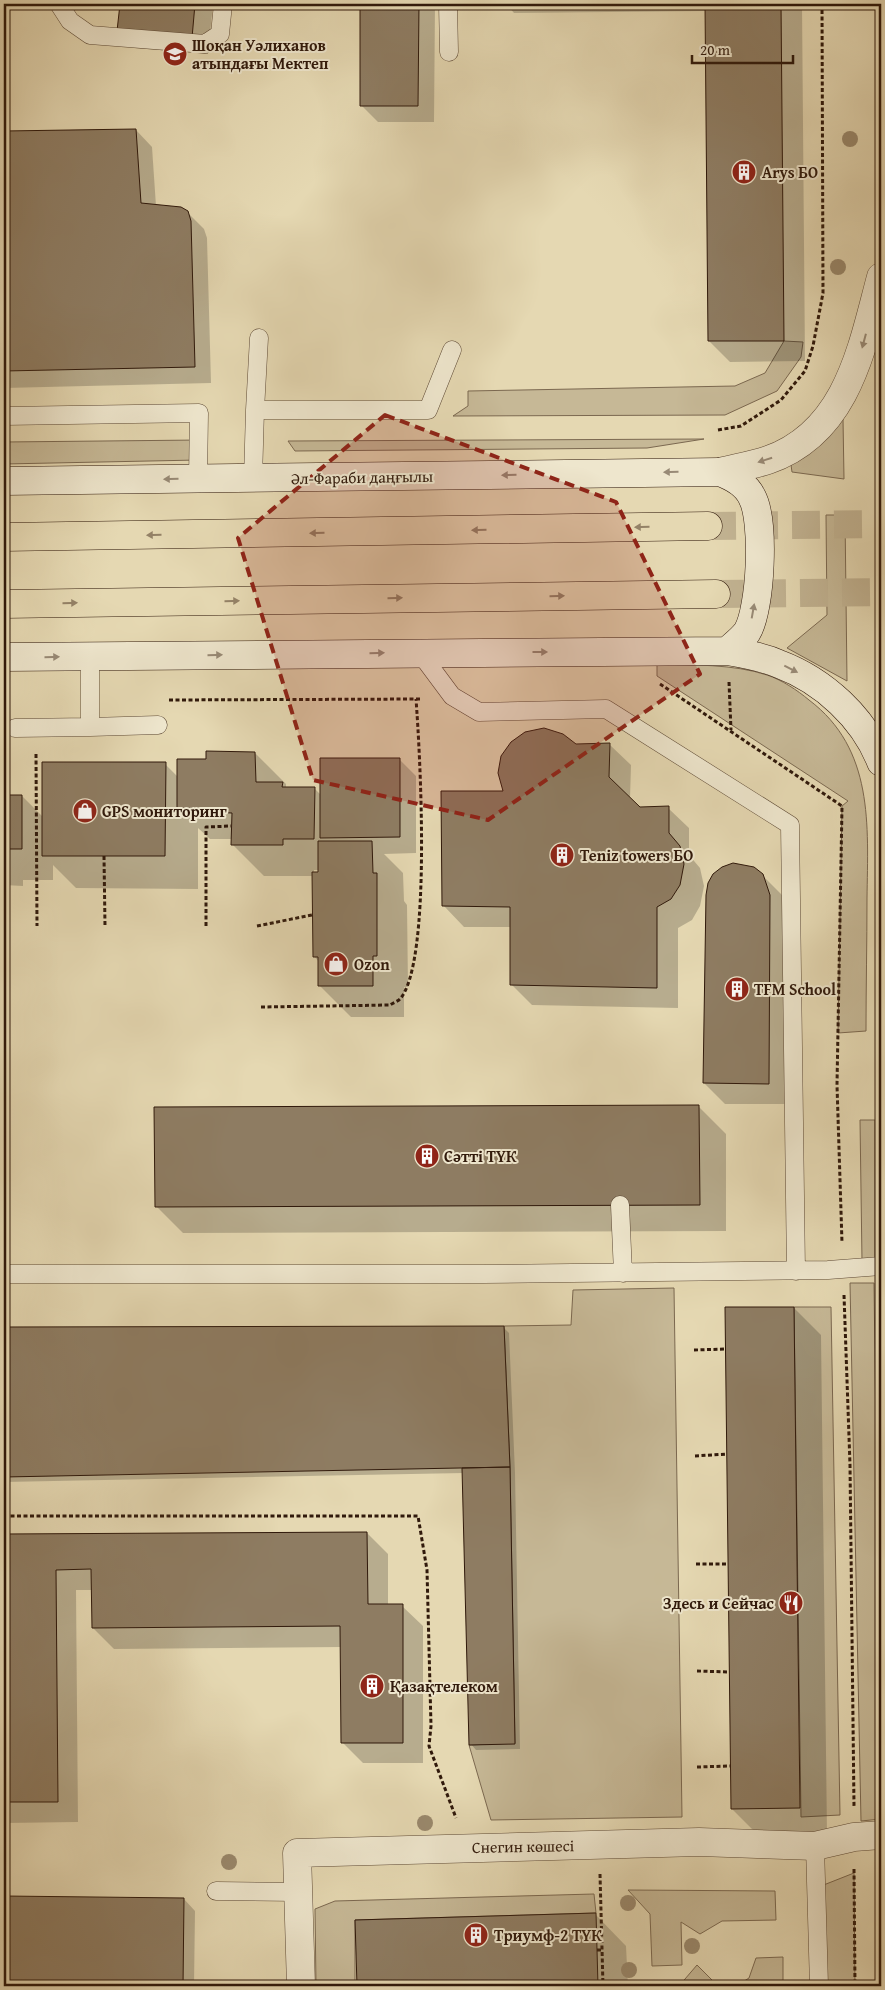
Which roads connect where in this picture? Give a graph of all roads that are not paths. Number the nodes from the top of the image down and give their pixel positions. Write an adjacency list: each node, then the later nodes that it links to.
1 (59, 4): 2 (lane)
2 (223, 4)
3 (448, 4): 4 (lane)
4 (449, 52)
5 (881, 277): 10 (main road, Әл-Фараби даңғылы, one-way to 10)
6 (259, 338): 8 (lane)
7 (452, 350): 8 (lane)
8 (255, 410): 12 (lane)
9 (4, 416): 11 (lane)
10 (720, 472): 12 (main road, Әл-Фараби даңғылы, one-way to 12); 21 (main road, one-way to 10)
11 (198, 479): 12 (main road, Әл-Фараби даңғылы); 13 (main road, Әл-Фараби даңғылы, one-way to 13)
12 (253, 479)
13 (4, 481)
14 (708, 526): 15 (main road, one-way to 15)
15 (4, 537)
16 (716, 594): 17 (main road, one-way to 16)
17 (4, 604)
18 (420, 653): 19 (main road, one-way to 18); 21 (main road, one-way to 21); 28 (lane)
19 (90, 656): 20 (main road, one-way to 19); 23 (lane)
20 (4, 657)
21 (728, 664): 25 (main road, one-way to 25)
22 (158, 725): 23 (lane)
23 (90, 726): 24 (lane)
24 (15, 728)
25 (881, 762)
26 (620, 1206): 29 (lane)
27 (881, 1266): 28 (lane)
28 (796, 1271): 29 (lane)
29 (623, 1273): 30 (lane)
30 (4, 1274)
31 (881, 1835): 32 (main road, Снегин көшесі)
32 (815, 1846): 34 (main road, Снегин көшесі); 36 (lane)
33 (216, 1891): 34 (lane)
34 (298, 1892): 35 (main road, Снегин көшесі)
35 (301, 1986)
36 (818, 1986)

